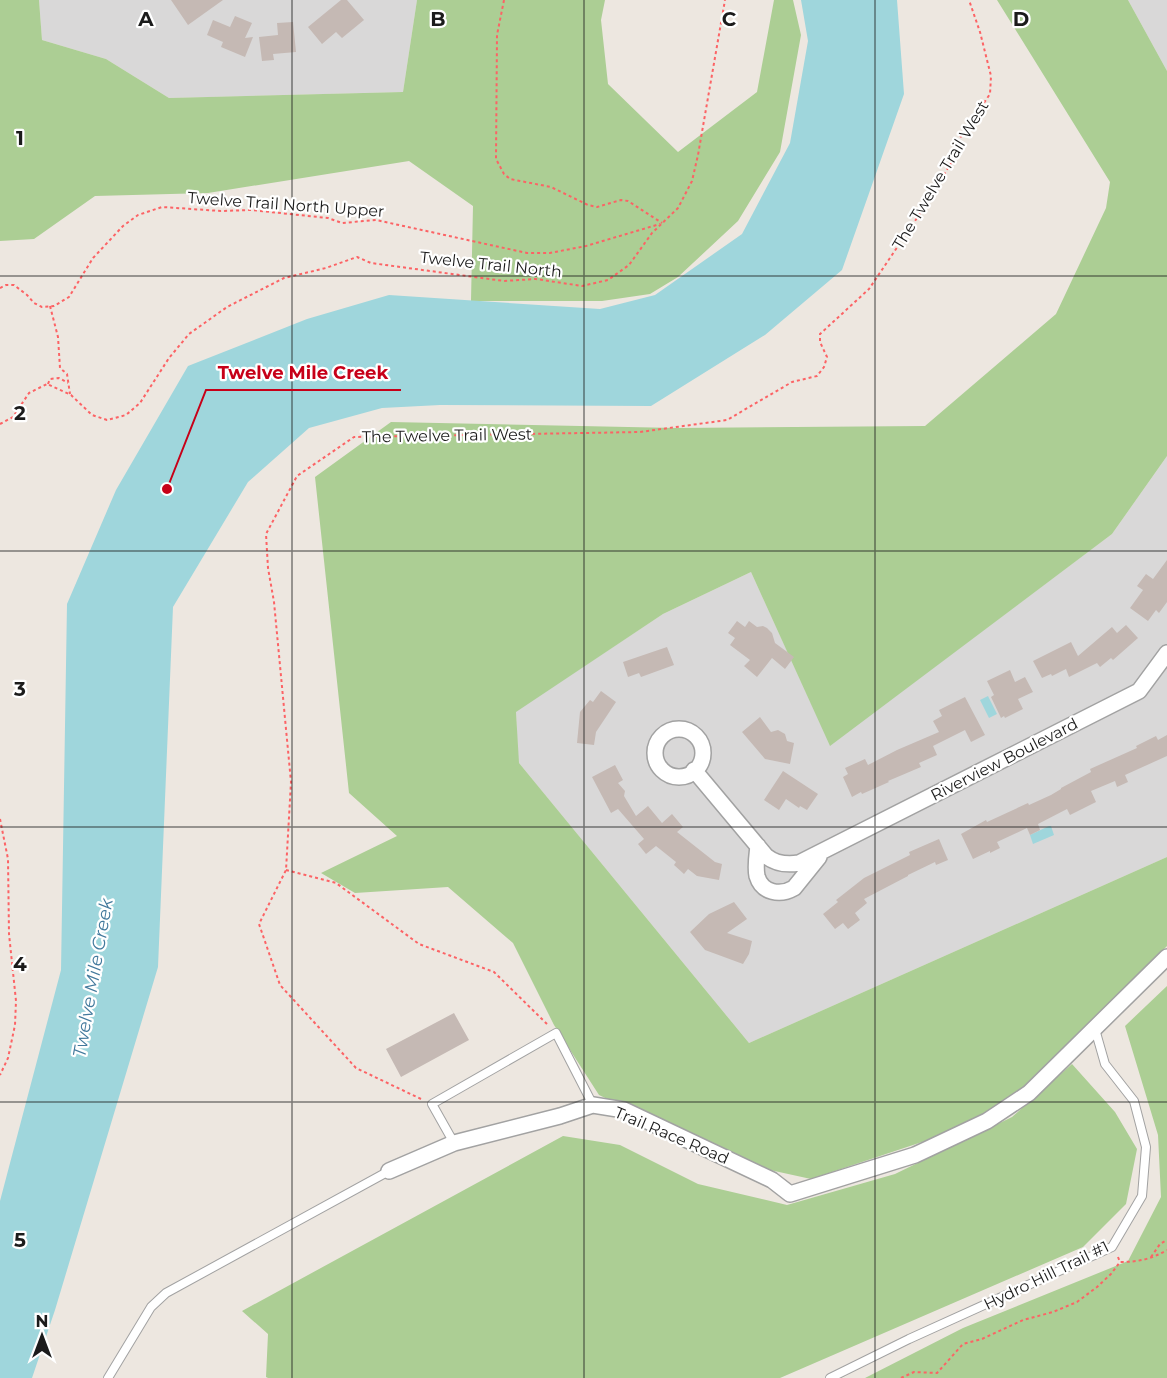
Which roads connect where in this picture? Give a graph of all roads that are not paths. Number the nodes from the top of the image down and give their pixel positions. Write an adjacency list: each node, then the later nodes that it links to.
1 (1167, 653): 4 (street, Riverview Boulevard)
2 (694, 770): 3 (street, Riverview Boulevard)
3 (758, 846): 4 (street, Riverview Boulevard); 4 (street, Riverview Boulevard)
4 (827, 848)
5 (1167, 957): 6 (street, Trail Race Road)
6 (1095, 1028): 7 (street, Trail Race Road); 11 (lane, Hydro Hill Trail #1)
7 (593, 1105): 8 (street, Trail Race Road); 8 (lane)
8 (454, 1143): 9 (street, Trail Race Road)
9 (389, 1171): 10 (lane, Trail Race Road)
10 (108, 1378)
11 (830, 1378)

